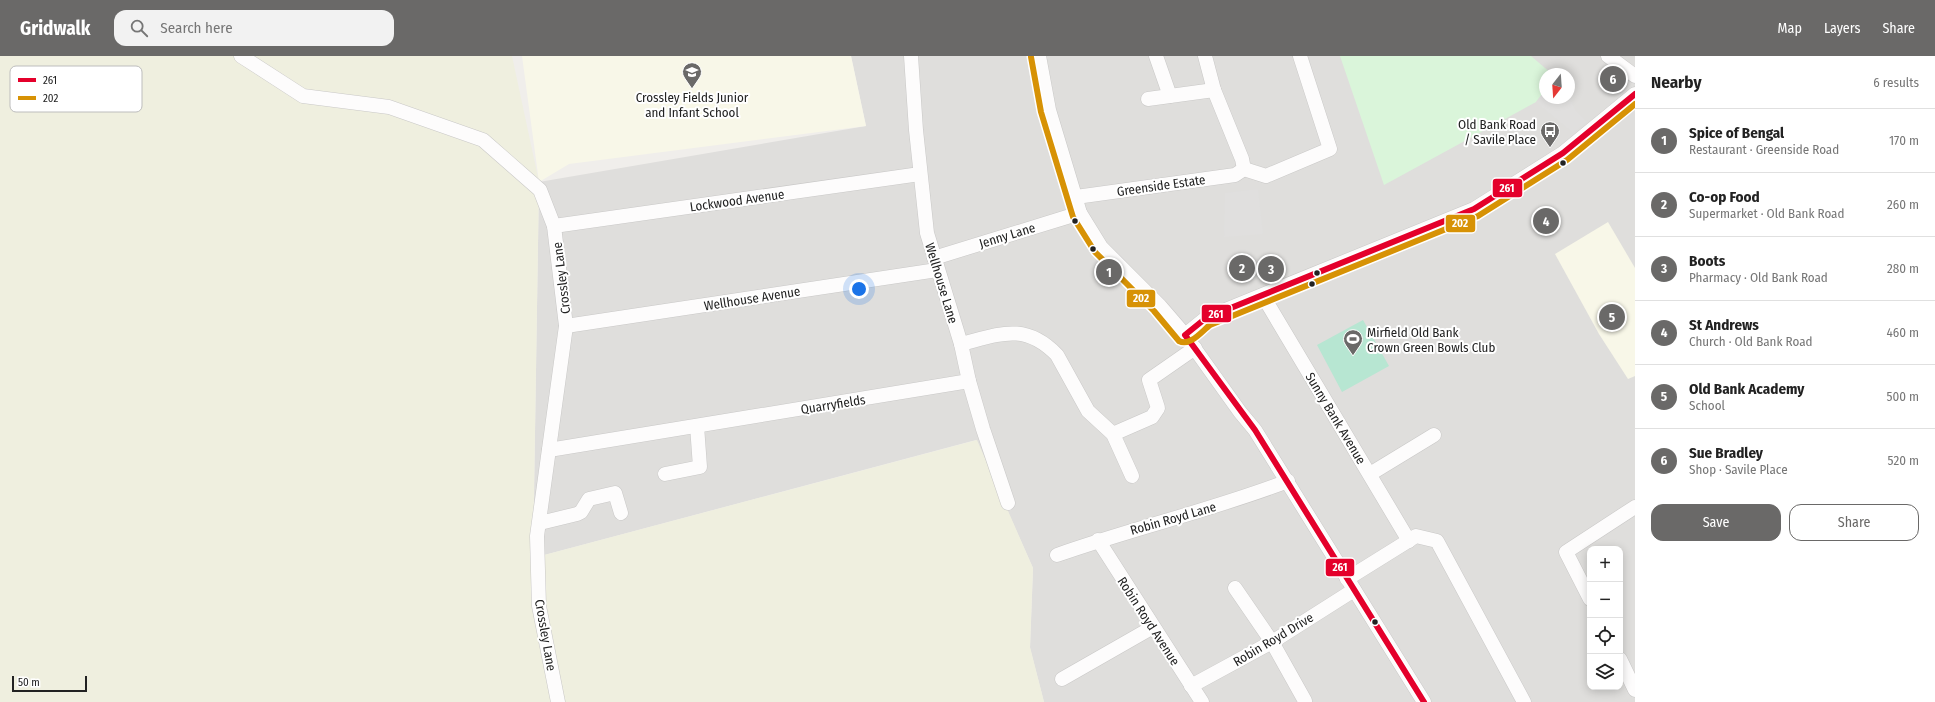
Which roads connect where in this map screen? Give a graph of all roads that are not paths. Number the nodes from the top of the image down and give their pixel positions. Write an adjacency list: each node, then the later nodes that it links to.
1 (241, 56): 17 (street, Crossley Lane)
2 (911, 56): 14 (street, Wellhouse Lane)
3 (1039, 56): 15 (street)
4 (1156, 56): 11 (street)
5 (1205, 56): 9 (street)
6 (1300, 56): 13 (street)
7 (1608, 56): 8 (street)
8 (1635, 76)
9 (1214, 90): 11 (street); 13 (street)
10 (1635, 94): 19 (street)
11 (1170, 96): 12 (street)
12 (1148, 99)
13 (1244, 169): 15 (street, Greenside Estate)
14 (920, 174): 17 (street, Lockwood Avenue); 18 (street, Wellhouse Lane)
15 (1076, 197): 16 (street)
16 (1080, 213): 18 (street, Jenny Lane); 21 (street)
17 (554, 226): 20 (street, Crossley Lane)
18 (936, 264): 20 (street, Wellhouse Avenue); 22 (street, Wellhouse Lane)
19 (1263, 296): 21 (street); 30 (street, Sunny Bank Avenue)
20 (566, 326): 28 (street, Crossley Lane)
21 (1185, 335): 23 (street)
22 (961, 344): 24 (street, Wellhouse Lane); 26 (street)
23 (1195, 348): 26 (street); 32 (street)
24 (969, 381): 25 (street, Quarryfields); 33 (street, Wellhouse Lane)
25 (697, 426): 28 (street, Quarryfields); 29 (street)
26 (1113, 434): 31 (street)
27 (1434, 435): 30 (street)
28 (549, 450): 36 (street, Crossley Lane)
29 (665, 474)
30 (1370, 474): 38 (street, Sunny Bank Avenue)
31 (1132, 476)
32 (1288, 481): 37 (street, Robin Royd Lane); 40 (street)
33 (1008, 503)
34 (1635, 507): 42 (street)
35 (621, 513): 36 (street)
36 (540, 523): 50 (street, Crossley Lane)
37 (1098, 540): 39 (street, Robin Royd Lane); 43 (street, Robin Royd Avenue)
38 (1409, 541): 40 (street); 53 (street)
39 (1057, 555)
40 (1350, 583): 44 (street, Robin Royd Drive); 52 (street)
41 (1235, 588): 44 (street)
42 (1587, 593)
43 (1152, 627): 46 (street); 47 (street, Robin Royd Avenue)
44 (1272, 642): 47 (street, Robin Royd Drive); 49 (street)
45 (1623, 666): 48 (street)
46 (1062, 679)
47 (1191, 686): 51 (street, Robin Royd Avenue)
48 (1635, 690)
49 (1305, 701)
50 (558, 702)
51 (1201, 702)
52 (1424, 702)
53 (1524, 702)

